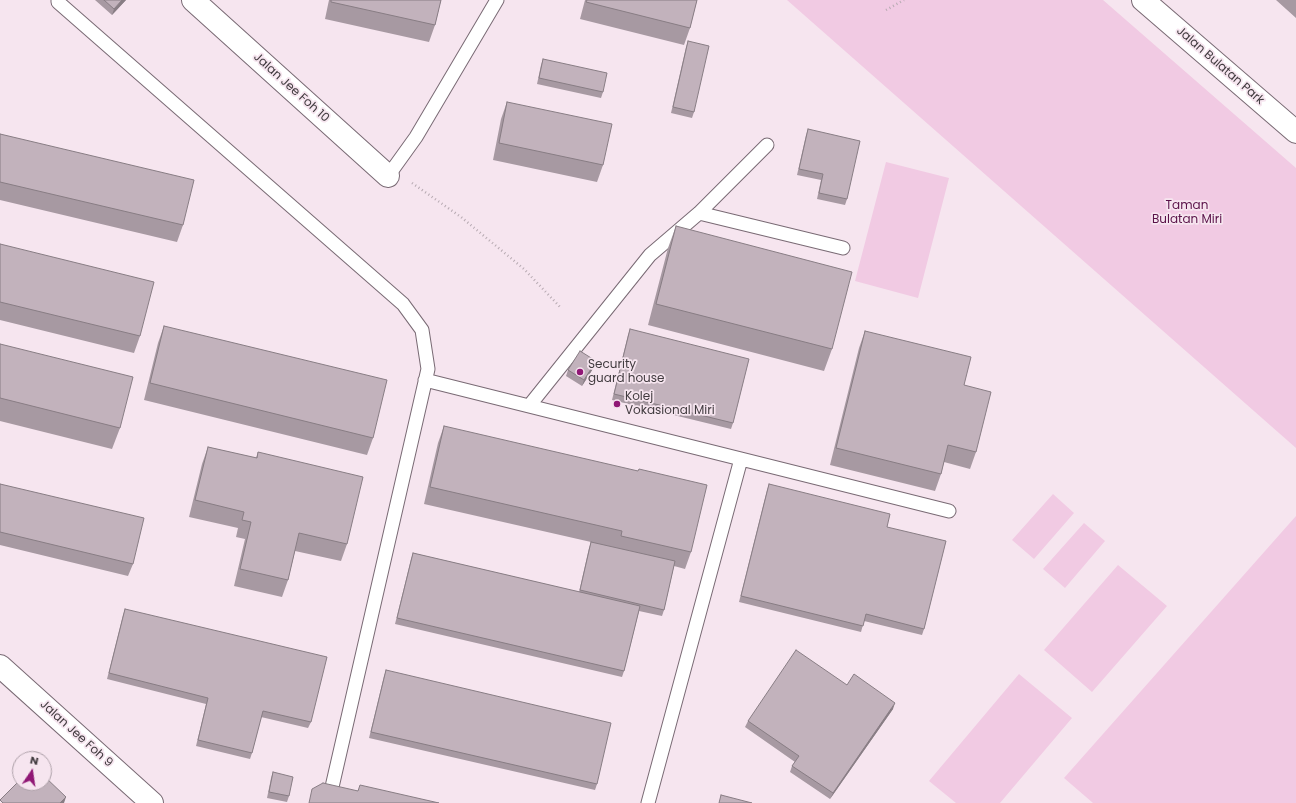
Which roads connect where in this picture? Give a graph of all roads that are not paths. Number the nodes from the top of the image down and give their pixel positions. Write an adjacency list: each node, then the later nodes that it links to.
1 (58, 0): 10 (lane)
2 (194, 0): 7 (street, Jalan Jee Foh 10)
3 (497, 0): 7 (lane)
4 (1144, 0): 5 (street, Jalan Bulatan Park)
5 (1296, 132)
6 (767, 145): 8 (lane)
7 (388, 176)
8 (698, 213): 9 (lane); 11 (lane)
9 (843, 248)
10 (425, 380): 11 (lane); 15 (lane)
11 (529, 406): 12 (lane)
12 (741, 459): 13 (lane); 17 (lane)
13 (949, 511)
14 (0, 666): 16 (street, Jalan Jee Foh 9)
15 (332, 787)
16 (152, 803)
17 (648, 803)

